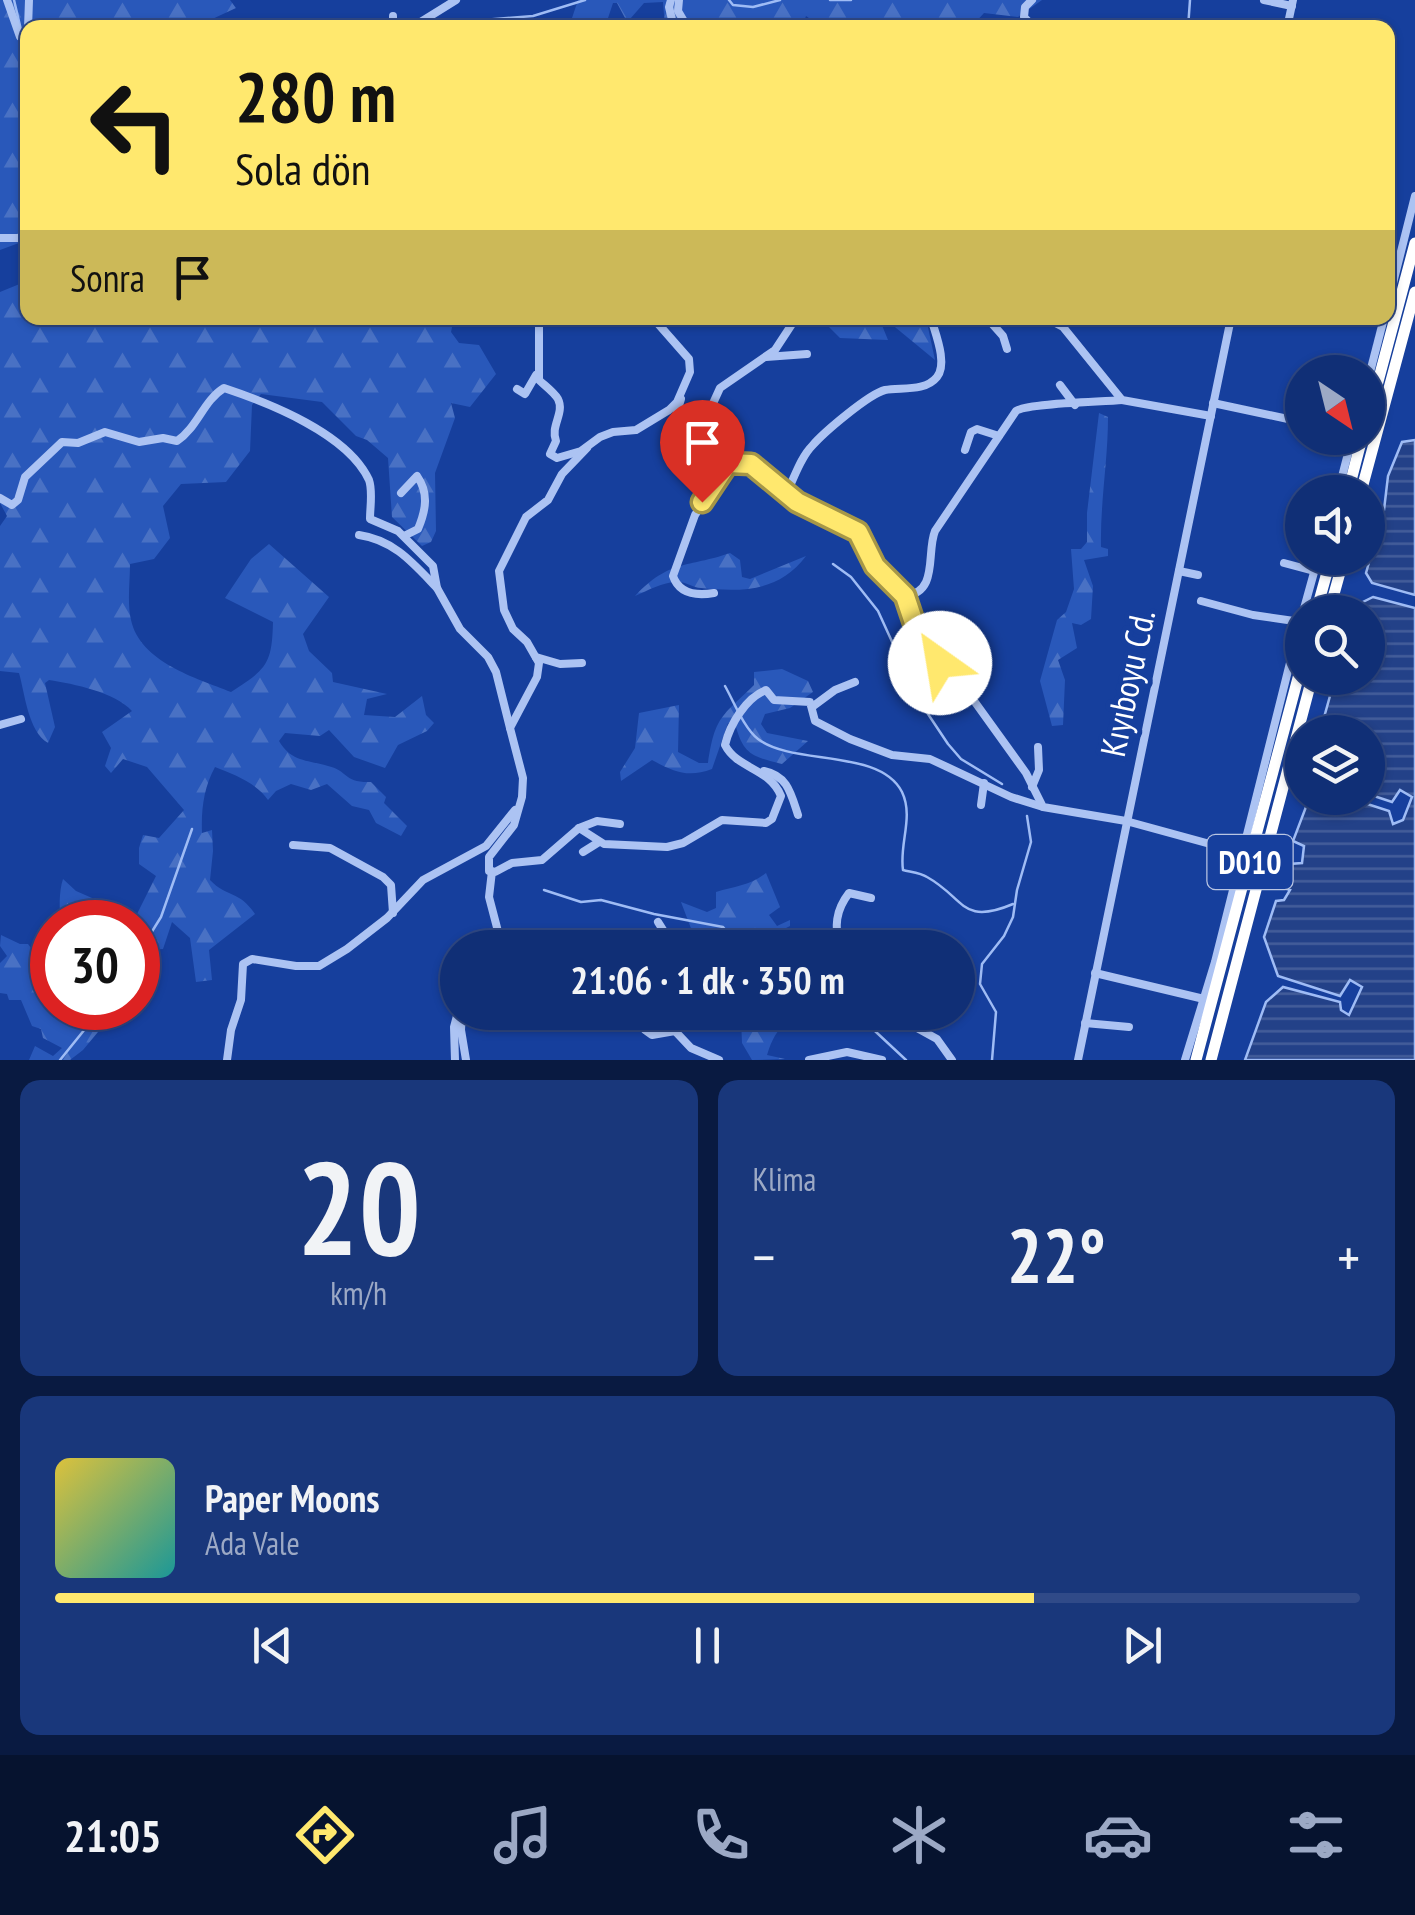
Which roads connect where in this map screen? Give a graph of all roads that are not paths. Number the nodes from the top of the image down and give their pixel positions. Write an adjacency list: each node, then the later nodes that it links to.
1 (8, 0): 8 (street)
2 (456, 0): 7 (street)
3 (1264, 0): 4 (street)
4 (1293, 3)
5 (394, 16): 6 (street)
6 (393, 20)
7 (424, 20)
8 (20, 37)
9 (1415, 196): 11 (street)
10 (1415, 243): 13 (highway)
11 (1395, 275)
12 (1415, 292): 42 (highway)
13 (1395, 317)
14 (539, 325): 28 (street)
15 (659, 325): 31 (street)
16 (791, 325): 27 (street)
17 (933, 325): 44 (street)
18 (994, 325): 23 (street)
19 (1059, 325): 32 (street)
20 (1230, 325): 33 (street, Kıyıboyu Cd.)
21 (1382, 325): 25 (street)
22 (1393, 325): 26 (highway)
23 (1008, 349)
24 (807, 354): 27 (street)
25 (1374, 355)
26 (1385, 355)
27 (766, 357): 37 (street)
28 (538, 371): 30 (street); 39 (street)
29 (1060, 385): 34 (street)
30 (517, 390)
31 (684, 390): 37 (street); 39 (street)
32 (1122, 400): 34 (street); 35 (street)
33 (1213, 403): 35 (street, Kıyıboyu Cd.); 36 (street)
34 (1075, 405): 38 (street)
35 (1211, 416): 48 (street, Kıyıboyu Cd.)
36 (1285, 418)
37 (712, 420): 41 (street)
38 (999, 436): 40 (street); 52 (street)
39 (588, 448): 55 (street)
40 (965, 450)
41 (728, 463): 44 (street); 51 (street)
42 (1366, 475)
43 (401, 493): 47 (street)
44 (786, 494): 52 (street)
45 (0, 498): 47 (street)
46 (358, 534): 50 (street)
47 (404, 536): 50 (street)
48 (1179, 571): 49 (street); 73 (street, Kıyıboyu Cd.)
49 (1198, 575)
50 (437, 588): 64 (street)
51 (714, 593)
52 (905, 596): 68 (street)
53 (1201, 601): 54 (street)
54 (1285, 616)
55 (536, 657): 56 (street); 64 (street)
56 (582, 663)
57 (855, 682): 61 (street)
58 (1285, 683): 79 (street)
59 (1293, 695): 104 (highway, D010)
60 (1308, 695): 105 (highway, D010)
61 (812, 707): 66 (street); 67 (street)
62 (21, 719): 63 (street)
63 (0, 725)
64 (510, 728): 70 (street)
65 (1038, 747): 68 (street)
66 (760, 770): 72 (street); 76 (street)
67 (984, 782): 69 (street); 71 (street)
68 (1032, 787): 71 (street)
69 (980, 805)
70 (518, 807): 80 (street); 82 (street)
71 (1042, 807): 73 (street)
72 (798, 815)
73 (1126, 821): 79 (street); 87 (street, Kıyıboyu Cd.)
74 (620, 824): 75 (street)
75 (580, 828): 76 (street); 80 (street)
76 (599, 842): 78 (street)
77 (293, 845): 82 (street)
78 (583, 852)
79 (1242, 853): 88 (street)
80 (492, 871): 84 (street)
81 (872, 898): 86 (street)
82 (393, 913): 95 (street)
83 (658, 922): 85 (street)
84 (497, 930)
85 (663, 930)
86 (837, 930)
87 (1095, 973): 88 (street); 89 (street, Kıyıboyu Cd.)
88 (1204, 999): 103 (street)
89 (1086, 1023): 90 (street); 102 (street, Kıyıboyu Cd.)
90 (1129, 1028)
91 (454, 1030): 96 (street)
92 (461, 1030): 97 (street)
93 (645, 1030): 98 (street)
94 (918, 1030): 101 (street)
95 (228, 1060)
96 (454, 1060)
97 (466, 1060)
98 (720, 1060)
99 (809, 1060): 100 (street)
100 (882, 1060)
101 (952, 1060)
102 (1078, 1060)
103 (1186, 1060)
104 (1196, 1060)
105 (1211, 1060)

